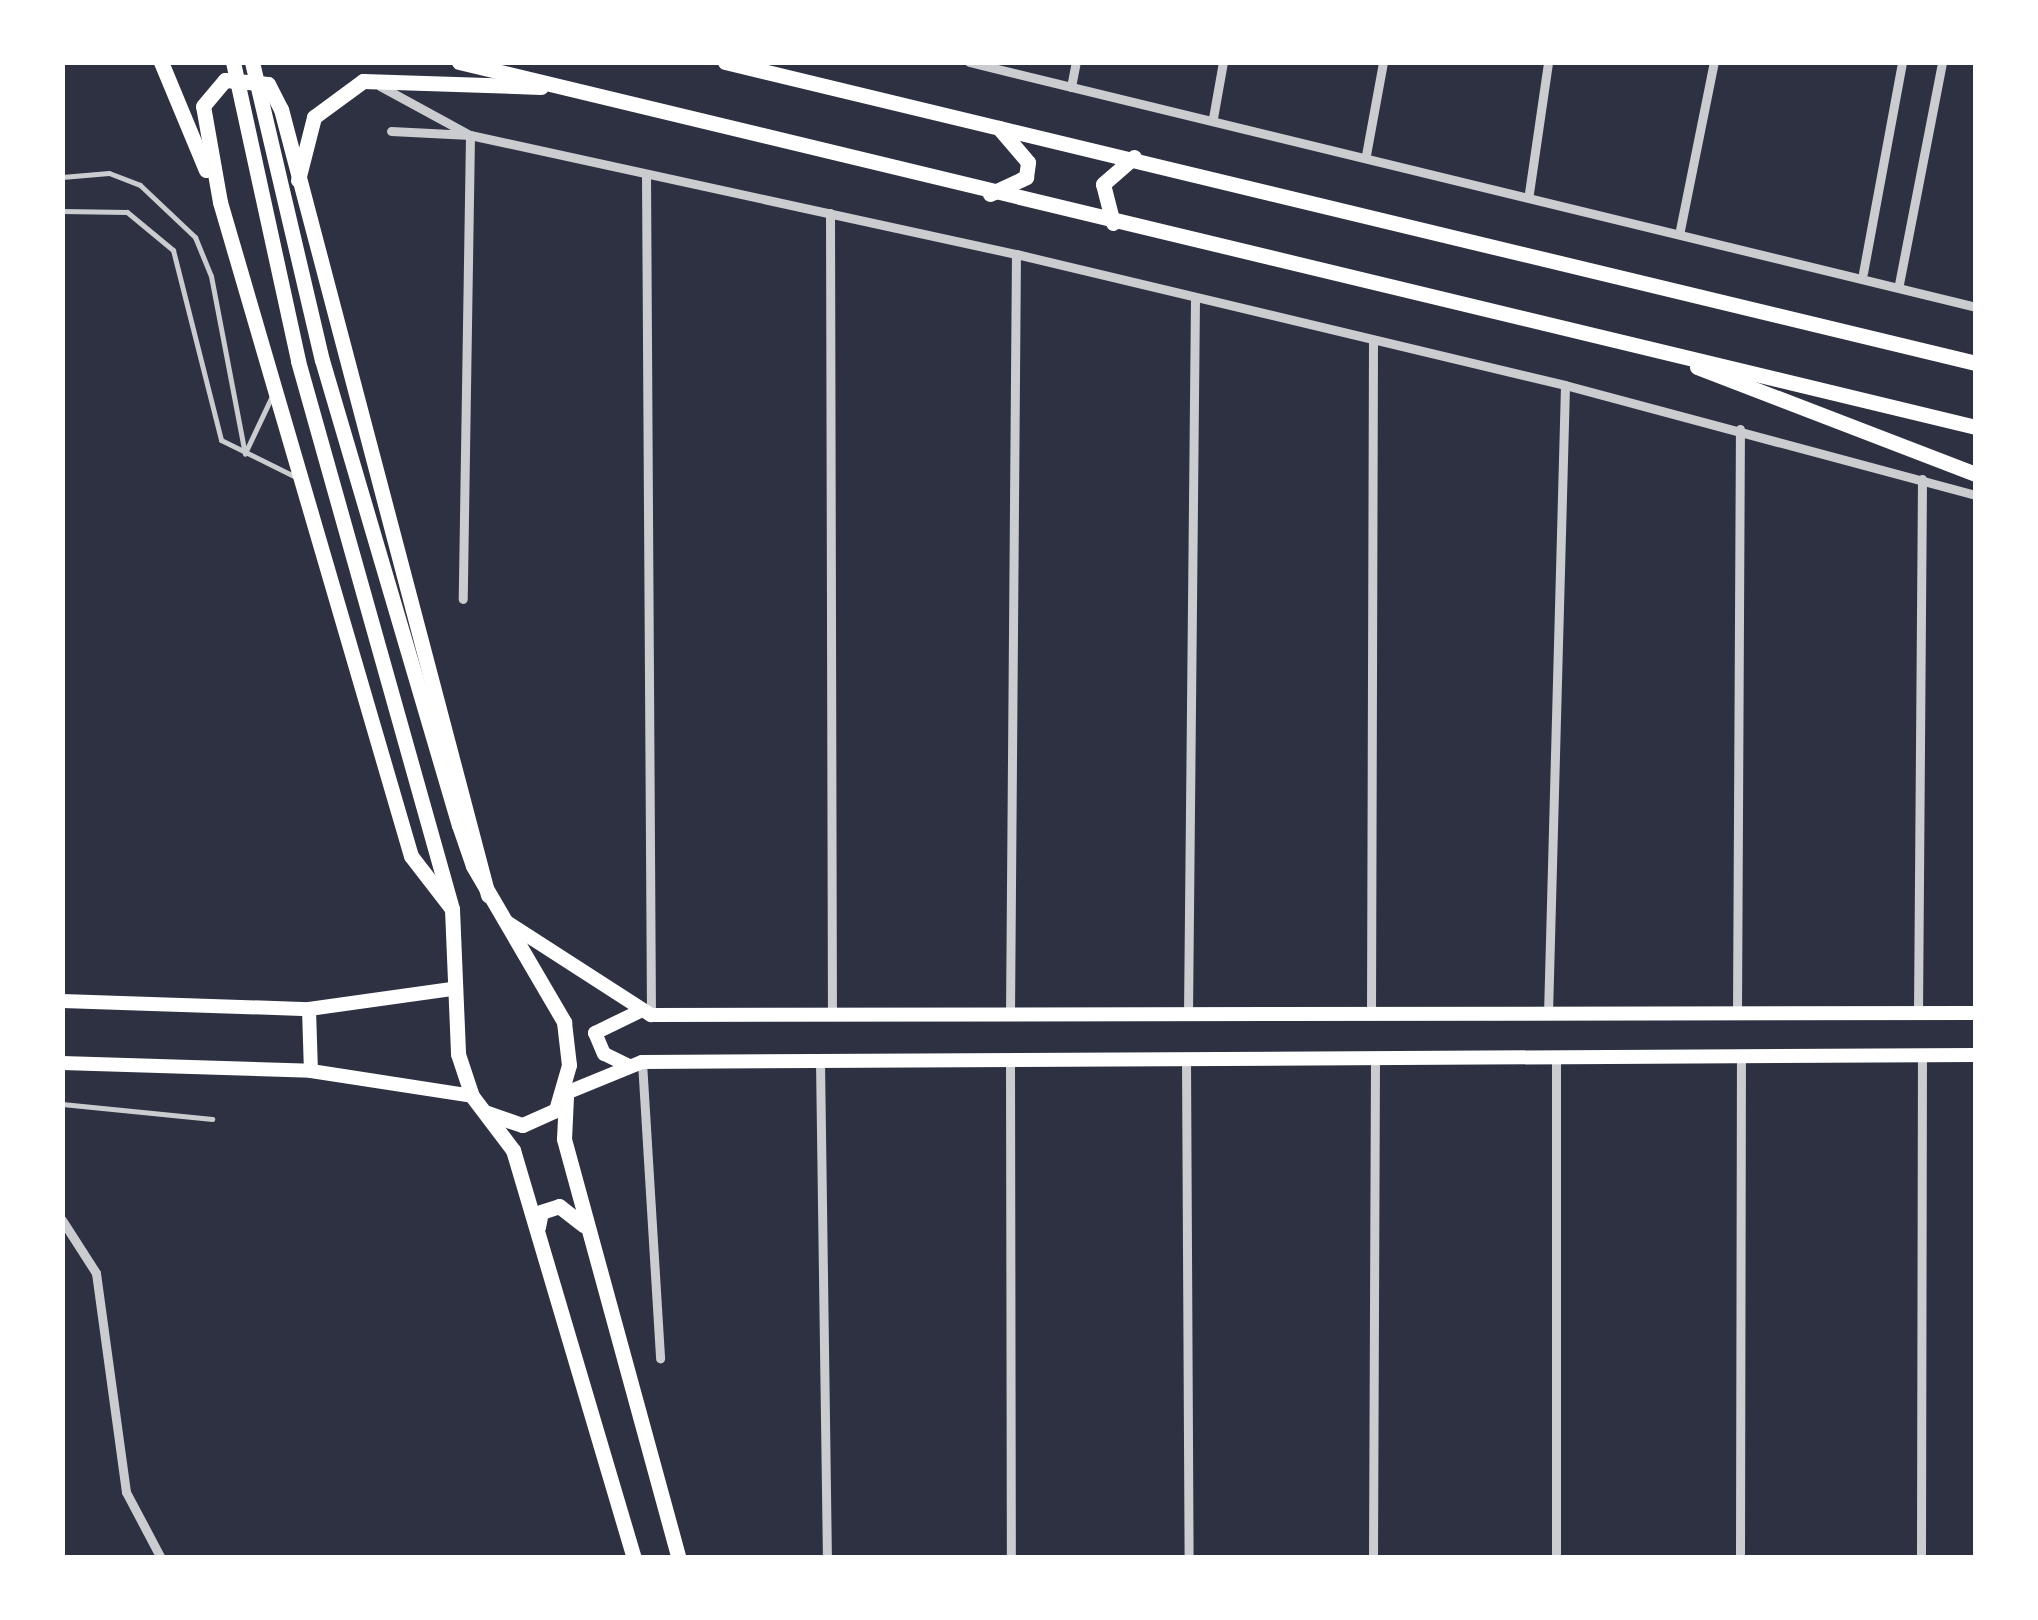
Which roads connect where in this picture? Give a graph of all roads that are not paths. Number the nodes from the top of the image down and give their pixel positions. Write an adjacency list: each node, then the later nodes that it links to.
1 (161, 62): 28 (main road)
2 (233, 62): 52 (main road)
3 (252, 62): 51 (main road)
4 (459, 62): 15 (main road)
5 (726, 62): 18 (main road)
6 (969, 62): 16 (street)
7 (1076, 62): 16 (street)
8 (1224, 62): 17 (street)
9 (1383, 62): 21 (street)
10 (1548, 62): 25 (street)
11 (1714, 62): 32 (street)
12 (1902, 62): 34 (street)
13 (1942, 62): 35 (street)
14 (363, 81): 15 (main road); 20 (street); 26 (main road)
15 (550, 87): 27 (main road)
16 (1071, 88): 17 (street)
17 (1213, 118): 21 (street)
18 (996, 126): 22 (main road); 27 (main road)
19 (391, 131): 20 (street)
20 (470, 135): 23 (street); 50 (street)
21 (1366, 155): 25 (street)
22 (1134, 156): 31 (main road); 40 (main road)
23 (646, 174): 30 (street); 60 (street)
24 (62, 177): 45 (lane)
25 (1529, 193): 32 (street)
26 (296, 194): 28 (main road); 51 (main road)
27 (990, 194): 31 (main road)
28 (220, 202): 42 (main road)
29 (62, 211): 45 (lane)
30 (830, 213): 33 (street); 61 (street)
31 (1113, 223): 39 (main road)
32 (1680, 230): 34 (street)
33 (1016, 254): 36 (street); 62 (street)
34 (1862, 274): 35 (street)
35 (1899, 284): 37 (street)
36 (1195, 301): 38 (street); 63 (street)
37 (1976, 308)
38 (1373, 343): 41 (street); 64 (street)
39 (1671, 355): 43 (main road); 46 (main road)
40 (1976, 363)
41 (1566, 385): 44 (street); 65 (street)
42 (274, 390): 45 (lane); 47 (main road)
43 (1976, 428)
44 (1740, 429): 48 (street); 57 (street)
45 (245, 454): 47 (lane)
46 (1976, 474)
47 (296, 477): 52 (main road)
48 (1922, 479): 49 (street); 58 (street)
49 (1976, 495)
50 (463, 599)
51 (488, 895): 53 (main road)
52 (452, 909): 54 (main road)
53 (503, 920): 60 (main road); 77 (main road)
54 (452, 989): 56 (main road); 78 (main road)
55 (62, 1001): 56 (main road)
56 (309, 1008): 76 (main road)
57 (1737, 1013): 58 (main road); 65 (main road)
58 (1918, 1013): 59 (main road)
59 (1976, 1013)
60 (644, 1014): 61 (main road); 75 (main road)
61 (832, 1014): 62 (main road)
62 (1010, 1014): 63 (main road)
63 (1188, 1014): 64 (main road)
64 (1371, 1014): 65 (main road)
65 (1548, 1014)
66 (1922, 1055): 67 (main road); 68 (main road); 95 (street)
67 (1976, 1055)
68 (1742, 1056): 69 (main road); 94 (street)
69 (1556, 1057): 70 (main road); 93 (street)
70 (1375, 1058): 71 (main road); 92 (street)
71 (1186, 1059): 72 (main road); 91 (street)
72 (1010, 1060): 73 (main road); 90 (street)
73 (820, 1061): 75 (main road); 89 (street)
74 (62, 1062): 76 (main road)
75 (635, 1064): 77 (main road); 85 (street)
76 (311, 1071): 78 (main road)
77 (566, 1092): 80 (main road); 84 (main road)
78 (472, 1096): 80 (main road)
79 (62, 1104): 81 (lane)
80 (486, 1112): 83 (main road)
81 (212, 1120)
82 (62, 1220): 86 (street)
83 (537, 1231): 84 (main road); 87 (main road)
84 (590, 1237): 88 (main road)
85 (660, 1358)
86 (161, 1558)
87 (634, 1558)
88 (679, 1558)
89 (827, 1558)
90 (1011, 1558)
91 (1188, 1558)
92 (1373, 1558)
93 (1556, 1558)
94 (1740, 1558)
95 (1921, 1558)

